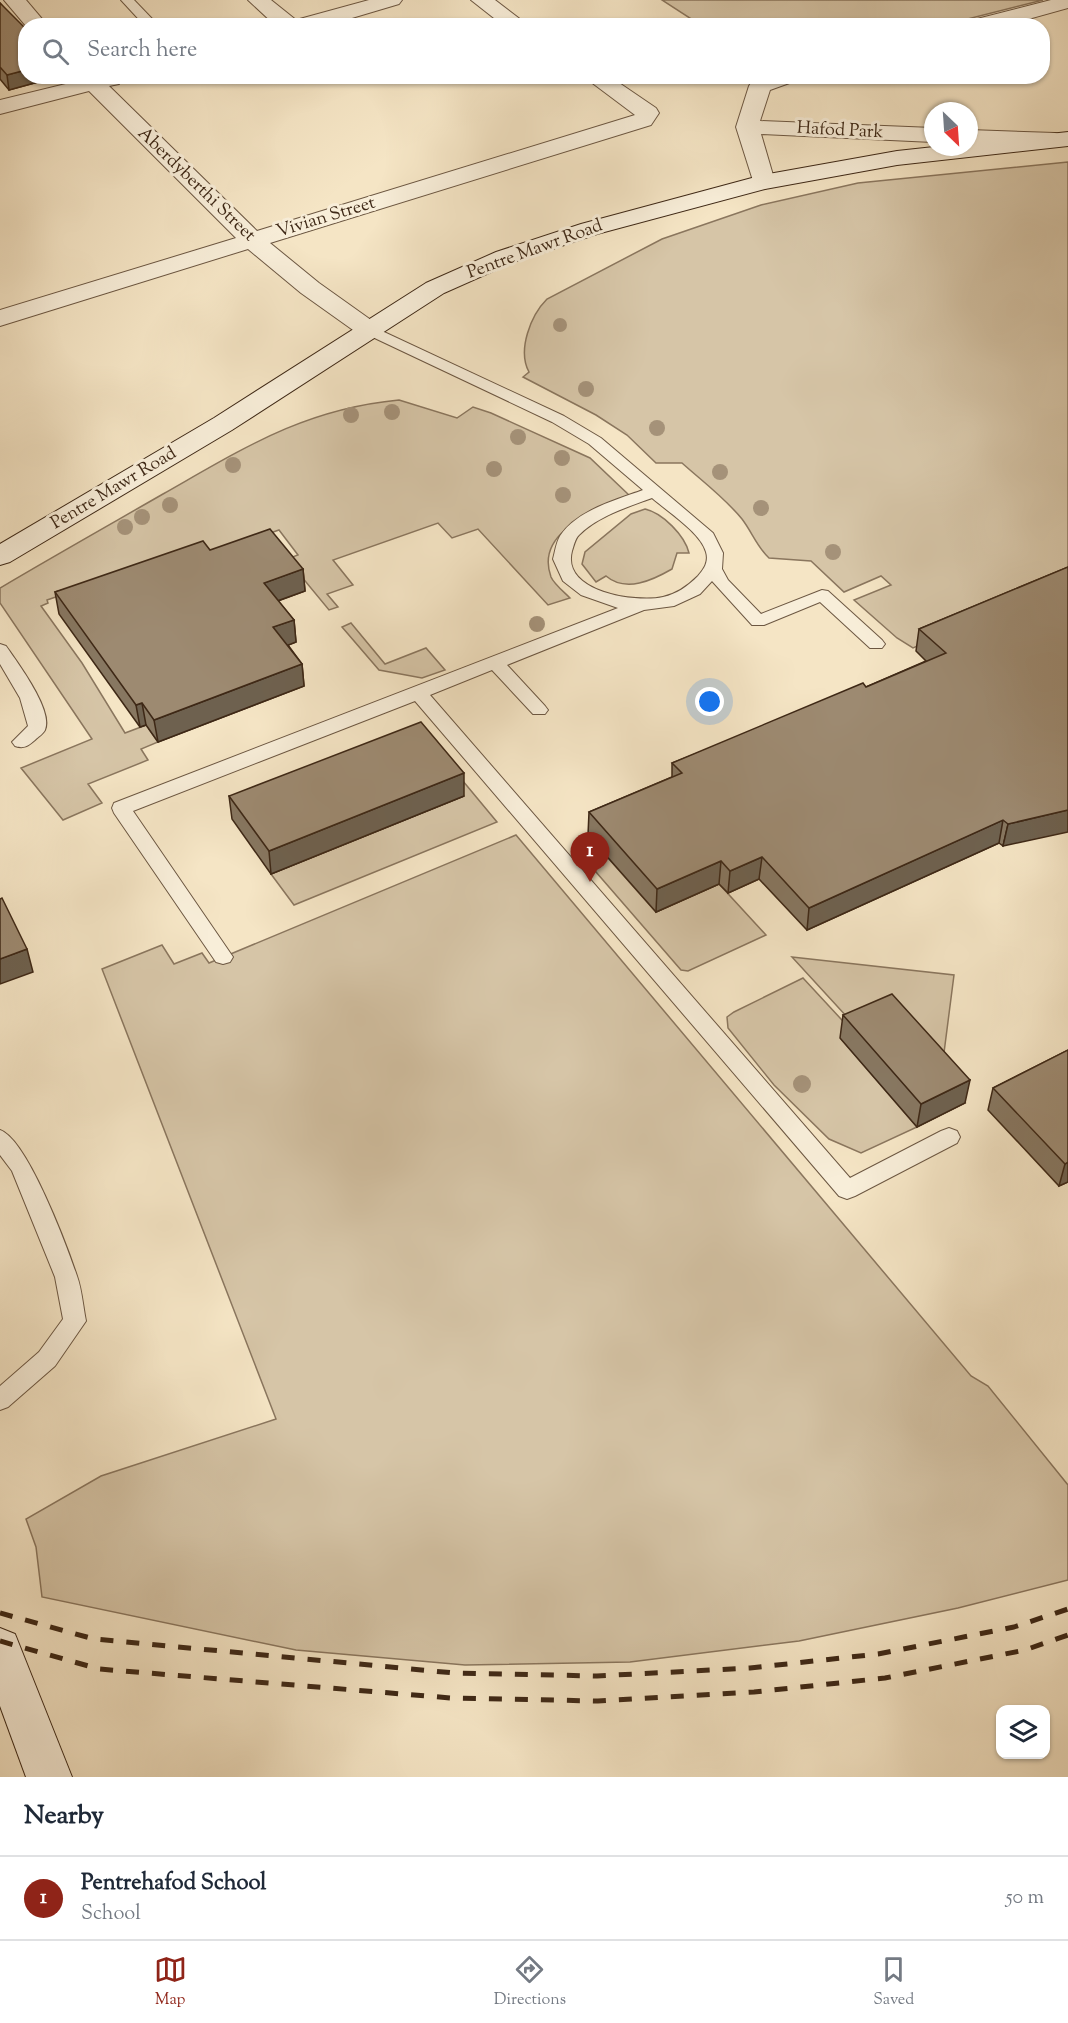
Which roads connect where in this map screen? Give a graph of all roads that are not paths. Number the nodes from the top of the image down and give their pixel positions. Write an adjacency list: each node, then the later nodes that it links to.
1 (14, 0): 8 (street)
2 (127, 0): 9 (lane)
3 (258, 0): 10 (street)
4 (392, 0): 7 (street)
5 (481, 0): 12 (street)
6 (1068, 2): 13 (street)
7 (366, 3): 11 (street)
8 (31, 18)
9 (145, 18)
10 (280, 18)
11 (323, 18)
12 (507, 18)
13 (1007, 18)
14 (76, 84): 18 (street)
15 (93, 84): 24 (street, Aberdyberthi Street)
16 (606, 84): 24 (street, Vivian Street)
17 (765, 84): 19 (street)
18 (0, 107)
19 (747, 127): 20 (street, Hafod Park); 23 (street)
20 (924, 135)
21 (978, 136): 22 (street)
22 (1062, 140): 23 (street, Pentre Mawr Road)
23 (763, 182): 26 (street, Pentre Mawr Road)
24 (253, 241): 25 (street, Vivian Street); 26 (street, Aberdyberthi Street)
25 (0, 318)
26 (369, 330): 27 (lane); 28 (street, Pentre Mawr Road)
27 (654, 491): 29 (lane); 30 (lane)
28 (0, 556)
29 (714, 569): 30 (lane); 31 (lane)
30 (641, 605): 33 (lane)
31 (876, 644)
32 (0, 651): 36 (lane)
33 (495, 663): 34 (lane); 35 (lane)
34 (418, 693): 37 (lane); 38 (lane)
35 (539, 710)
36 (21, 742)
37 (223, 957)
38 (949, 1137)
39 (0, 1139): 40 (lane)
40 (0, 1400)
41 (0, 1648): 42 (street)
42 (49, 1777)

